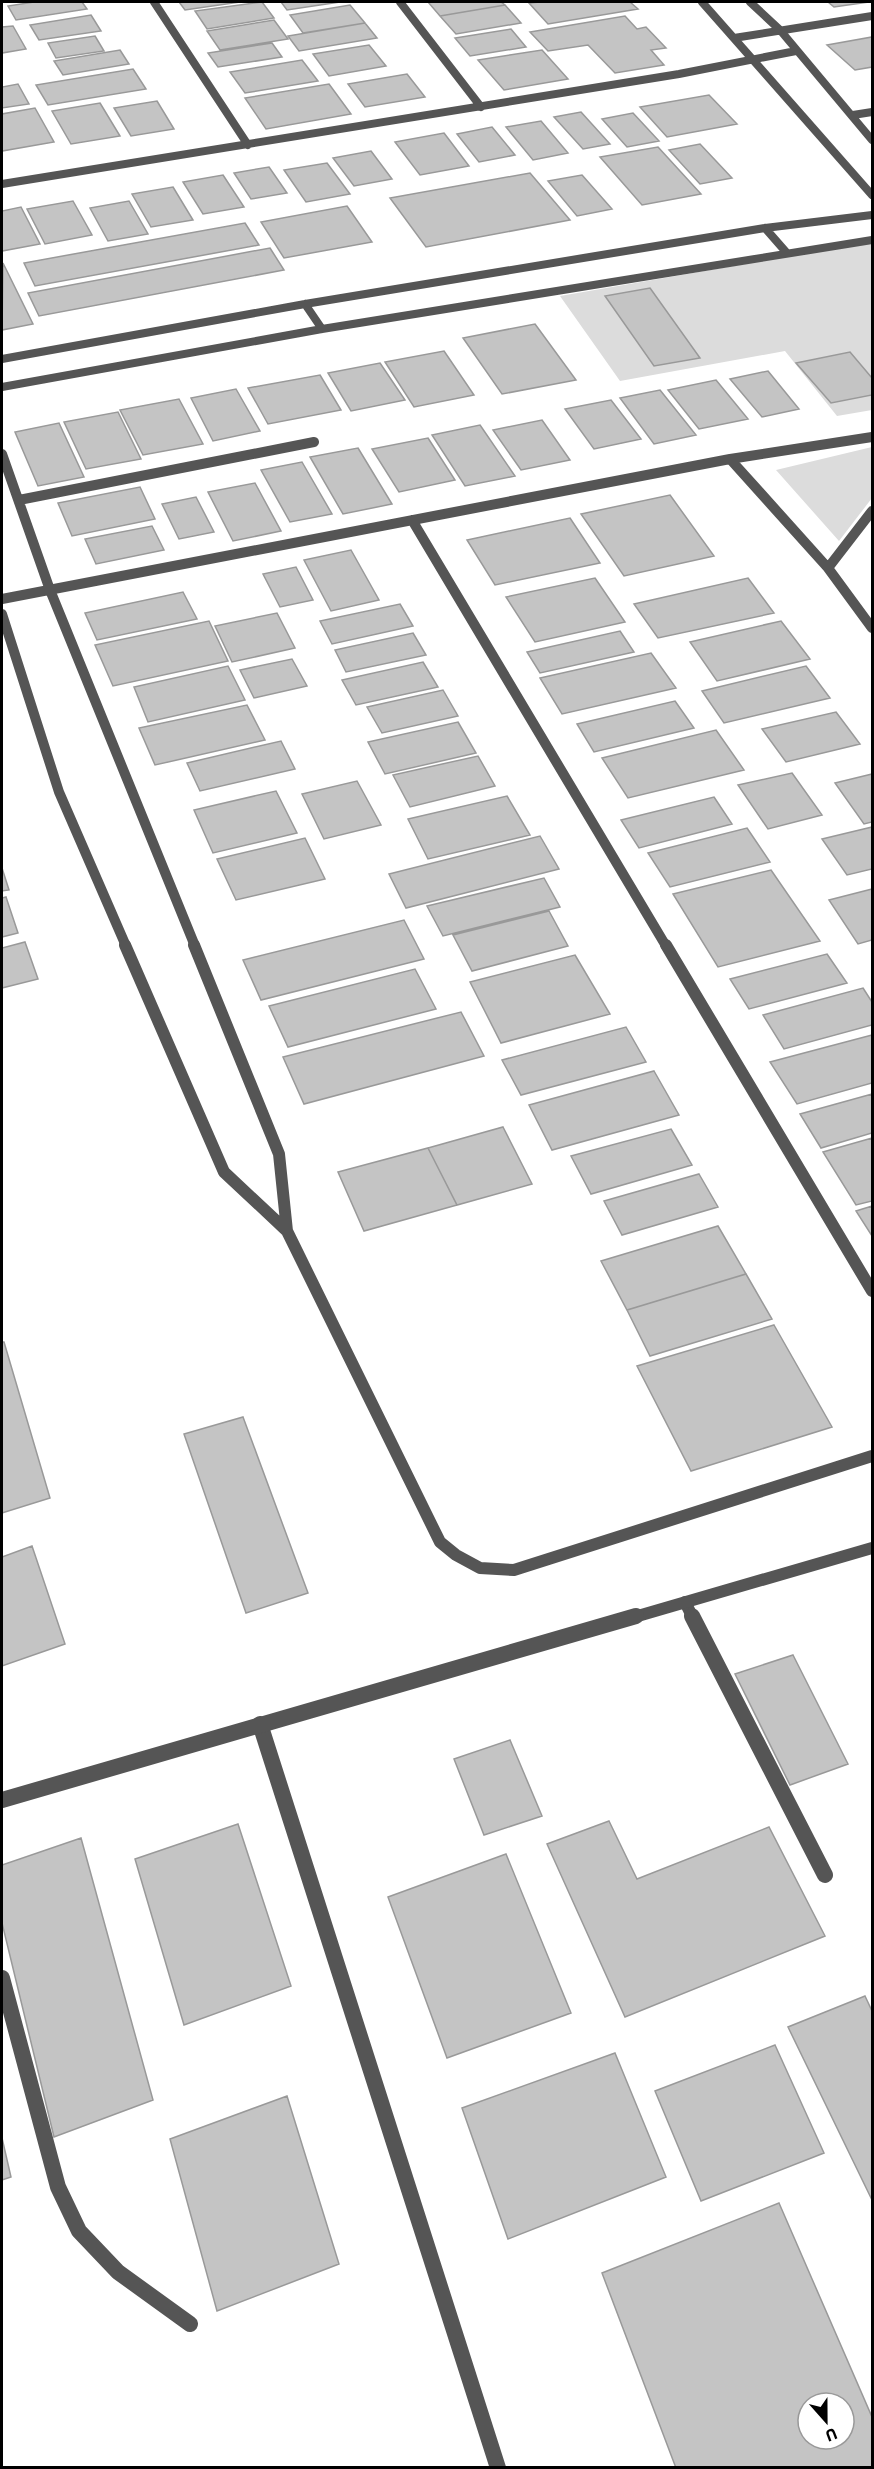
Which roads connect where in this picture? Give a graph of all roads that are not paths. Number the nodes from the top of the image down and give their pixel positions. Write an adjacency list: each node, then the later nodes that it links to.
1 (154, 2): 14 (street)
2 (400, 2): 10 (street)
3 (702, 2): 7 (street)
4 (750, 2): 6 (street)
5 (873, 16): 6 (street)
6 (780, 30): 7 (street); 8 (street)
7 (734, 38): 9 (street)
8 (796, 51): 9 (street); 12 (street)
9 (753, 59): 10 (street); 16 (street)
10 (481, 107): 14 (street)
11 (873, 112): 12 (street)
12 (853, 115): 13 (street)
13 (873, 140)
14 (248, 145): 15 (street)
15 (2, 184)
16 (873, 195)
17 (873, 215): 18 (street)
18 (765, 228): 20 (street); 21 (street)
19 (873, 240): 20 (street)
20 (786, 252): 22 (street)
21 (305, 303): 22 (street); 23 (street)
22 (322, 329): 24 (street)
23 (2, 359)
24 (2, 387)
25 (873, 437): 28 (street)
26 (314, 442): 29 (street)
27 (2, 454): 29 (street)
28 (730, 459): 31 (street); 32 (street)
29 (19, 500): 33 (street)
30 (873, 511): 32 (street)
31 (412, 520): 33 (street); 38 (street)
32 (828, 568): 36 (street)
33 (51, 590): 34 (street); 37 (street)
34 (2, 599)
35 (2, 614): 37 (street)
36 (873, 628)
37 (287, 1231): 39 (street)
38 (873, 1291)
39 (873, 1456)
40 (873, 1548): 41 (street)
41 (685, 1602): 42 (street); 44 (street)
42 (260, 1724): 43 (street); 47 (street)
43 (2, 1800)
44 (825, 1875)
45 (2, 1978): 46 (street)
46 (190, 2324)
47 (498, 2468)

